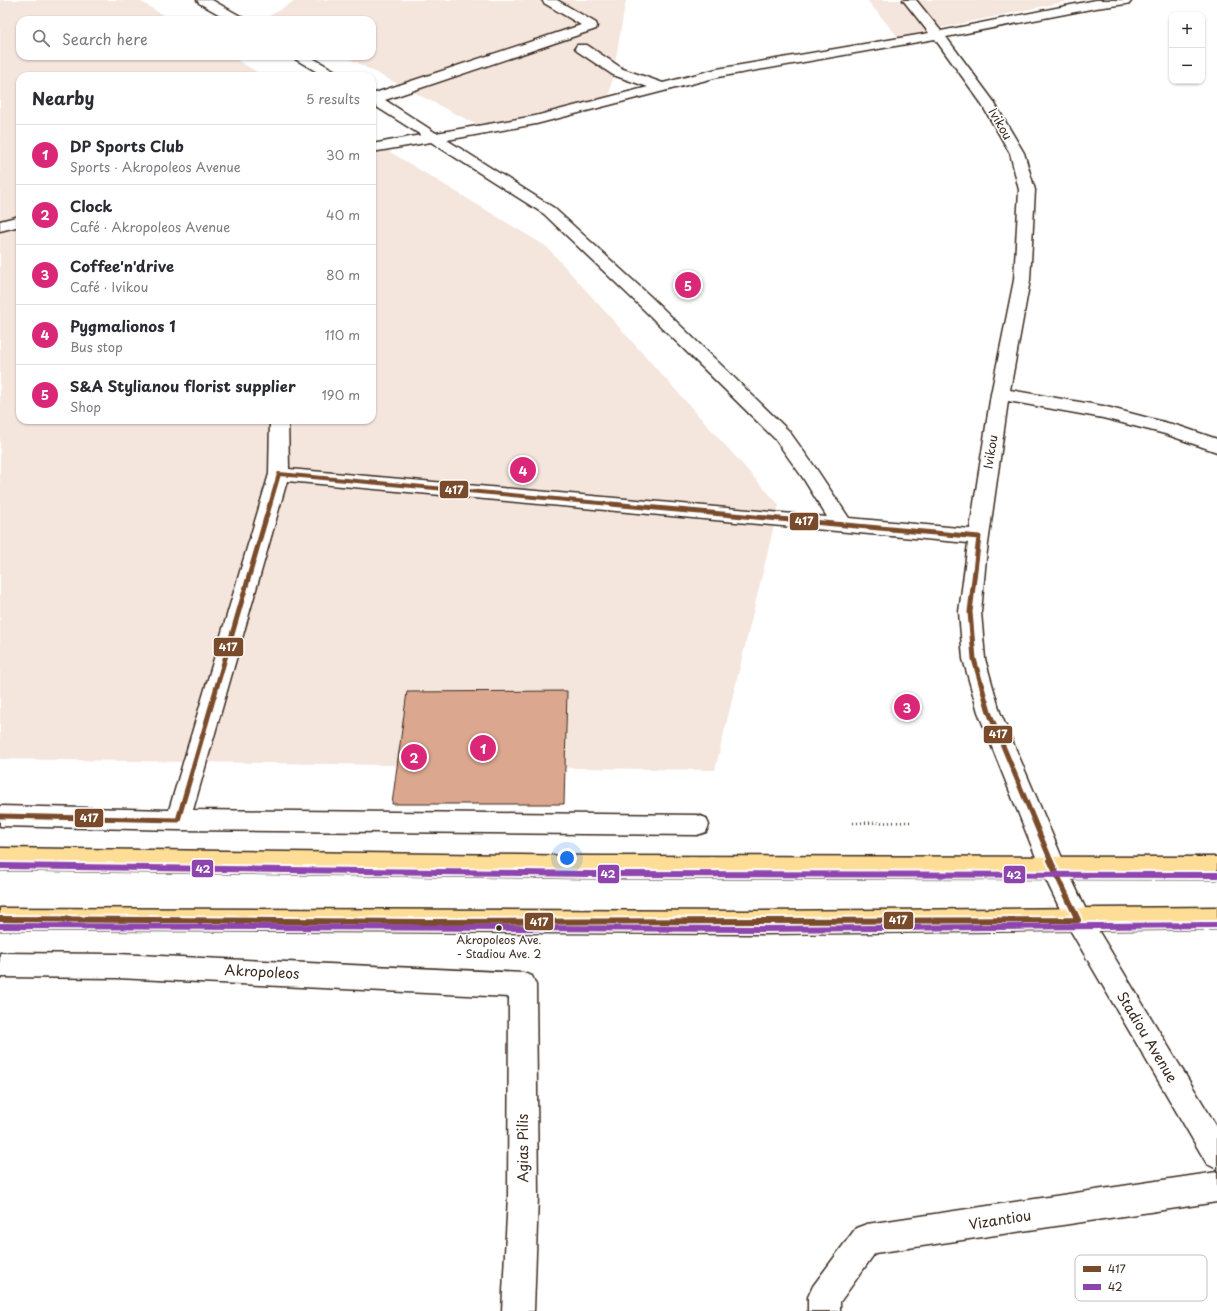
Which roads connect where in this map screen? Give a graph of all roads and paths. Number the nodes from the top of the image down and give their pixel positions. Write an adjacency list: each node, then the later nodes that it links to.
1 (203, 0): 5 (street)
2 (548, 0): 11 (street)
3 (909, 0): 6 (street, Ivikou)
4 (1126, 0): 6 (street)
5 (231, 16)
6 (938, 35): 10 (street); 17 (street, Ivikou)
7 (582, 48): 10 (street)
8 (307, 60): 9 (street)
9 (327, 72)
10 (662, 87): 13 (street)
11 (376, 97)
12 (376, 100): 13 (street)
13 (435, 138): 14 (street); 21 (street)
14 (376, 147)
15 (16, 222): 16 (street)
16 (0, 226)
17 (1000, 394): 19 (street); 22 (street, Ivikou)
18 (279, 424): 20 (street)
19 (1217, 446)
20 (279, 474): 21 (street); 24 (street)
21 (842, 524): 22 (street)
22 (979, 537): 29 (street, Ivikou)
23 (0, 816): 24 (street)
24 (178, 820): 27 (street)
25 (853, 822): 26 (path)
26 (912, 822)
27 (697, 825)
28 (0, 859): 29 (highway)
29 (1053, 867): 30 (highway); 33 (street, Ivikou)
30 (1217, 868)
31 (1217, 918): 33 (highway)
32 (0, 919): 33 (highway)
33 (1078, 920): 36 (street, Stadiou Avenue)
34 (0, 965): 35 (street, Akropoleos)
35 (523, 985): 38 (street, Agias Pilis)
36 (1217, 1154)
37 (1217, 1187): 39 (street, Vizantiou)
38 (518, 1311)
39 (824, 1311)

